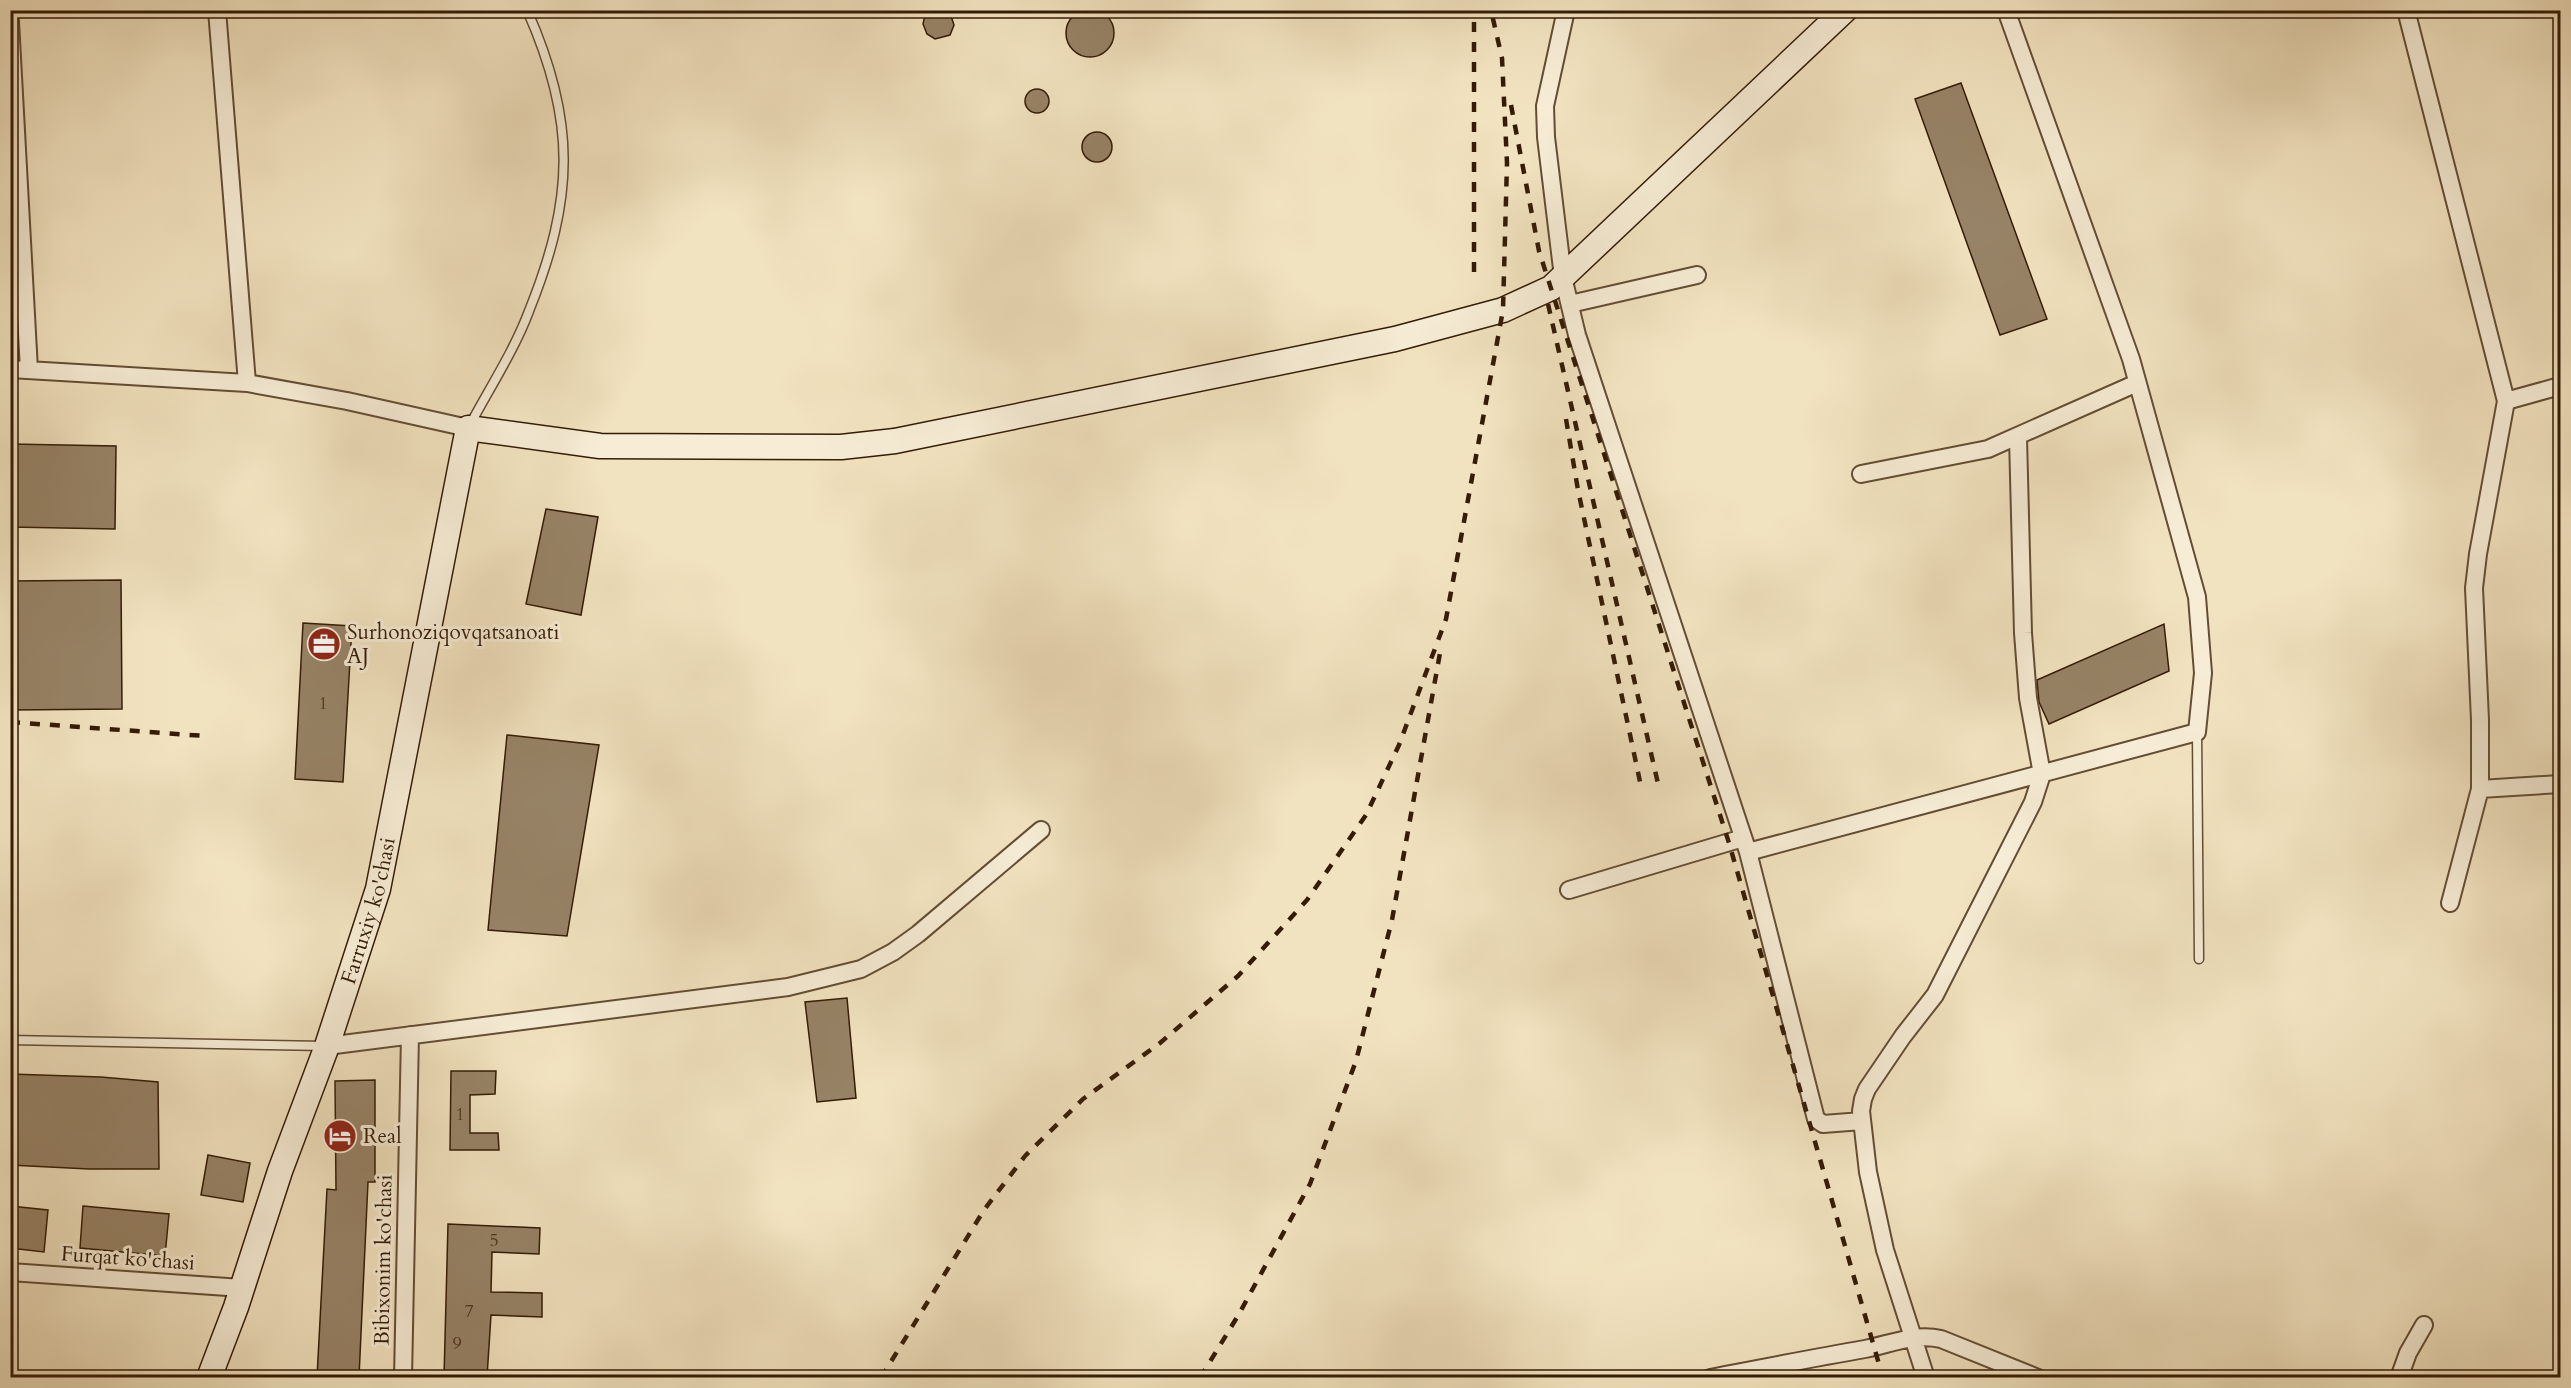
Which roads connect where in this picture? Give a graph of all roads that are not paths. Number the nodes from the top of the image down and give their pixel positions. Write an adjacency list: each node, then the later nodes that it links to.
1 (217, 10): 13 (street)
2 (527, 10): 17 (lane)
3 (1566, 10): 9 (street)
4 (1845, 10): 9 (street)
5 (2006, 10): 14 (street)
6 (2406, 10): 16 (street)
7 (10, 21): 12 (street)
8 (1697, 275): 10 (street)
9 (1563, 277): 10 (street); 17 (street)
10 (1569, 304): 25 (street)
11 (10, 369): 12 (street)
12 (29, 370): 13 (street)
13 (247, 383): 17 (street)
14 (2137, 383): 18 (street); 20 (street)
15 (2560, 386): 16 (street)
16 (2506, 401): 23 (street)
17 (468, 428): 31 (street, Farruxiy ko'chasi)
18 (2018, 437): 19 (street); 21 (street)
19 (1862, 474)
20 (2197, 732): 21 (street); 28 (lane)
21 (2042, 774): 25 (street); 32 (street)
22 (2560, 784): 23 (street)
23 (2480, 789): 27 (street)
24 (1041, 830): 29 (street)
25 (1746, 845): 26 (street); 32 (street)
26 (1569, 890)
27 (2450, 903)
28 (2199, 959)
29 (410, 1035): 31 (street); 38 (street, Bibixonim ko'chasi)
30 (10, 1040): 31 (lane)
31 (327, 1046): 34 (street, Farruxiy ko'chasi)
32 (1862, 1121): 36 (street)
33 (10, 1272): 34 (street, Furqat ko'chasi)
34 (242, 1288): 37 (street, Farruxiy ko'chasi)
35 (2424, 1326): 42 (street)
36 (1912, 1337): 39 (street); 40 (street); 41 (street)
37 (209, 1377)
38 (403, 1377)
39 (1710, 1377)
40 (1926, 1377)
41 (2037, 1377)
42 (2399, 1377)

